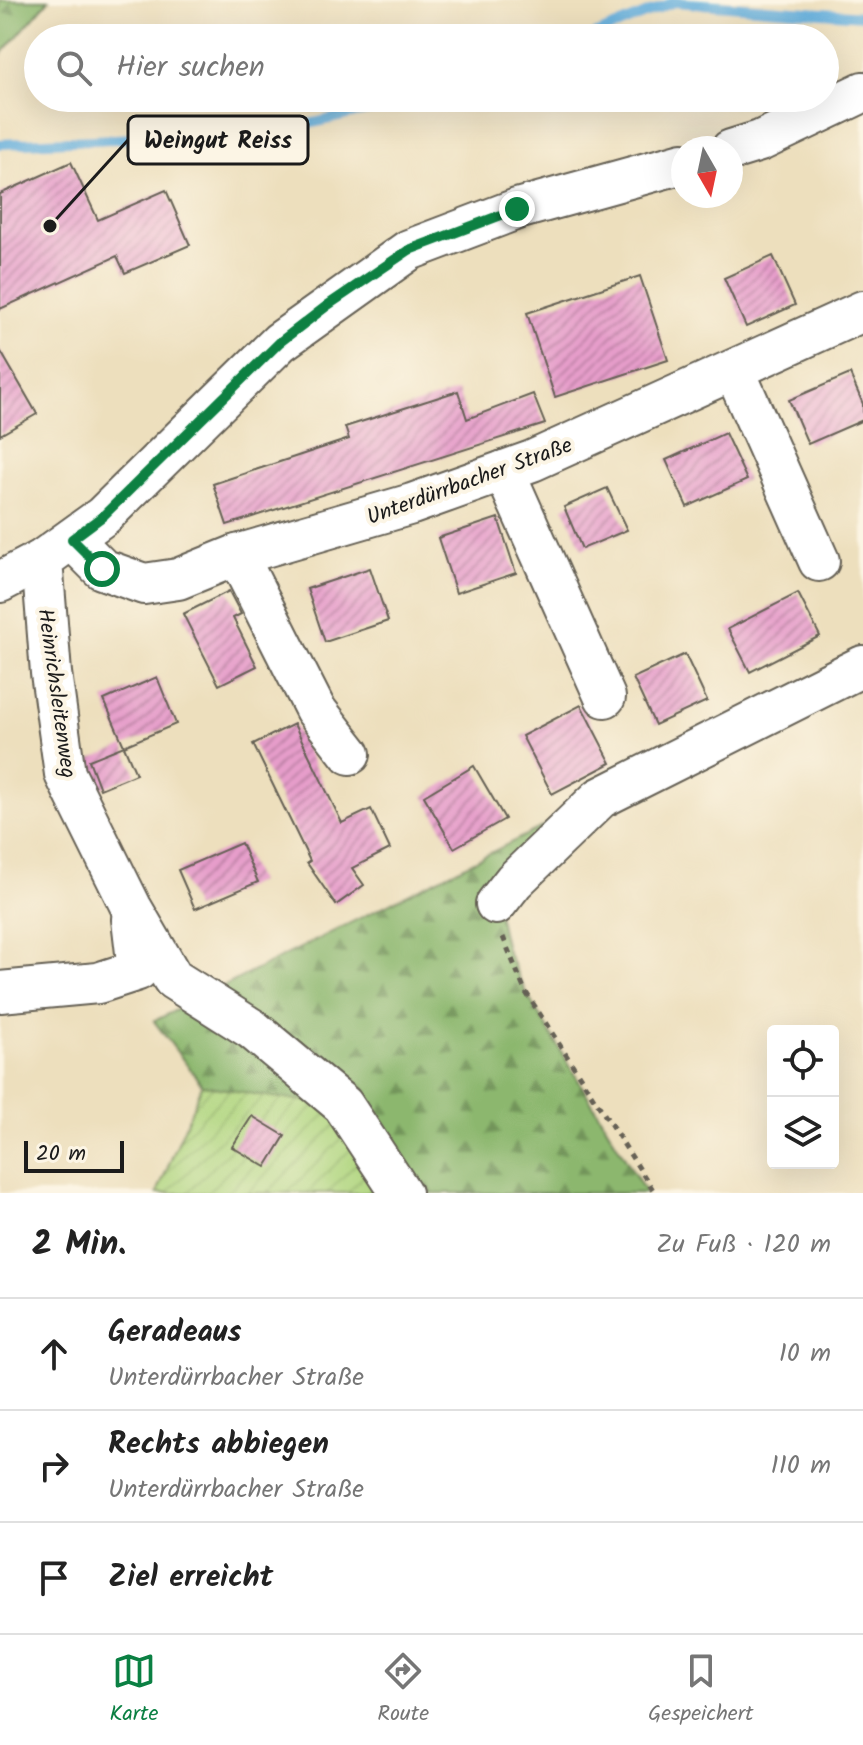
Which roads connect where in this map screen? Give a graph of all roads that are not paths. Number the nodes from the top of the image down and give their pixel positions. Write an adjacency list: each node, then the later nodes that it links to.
1 (863, 92): 2 (street)
2 (839, 103)
3 (821, 112): 4 (street)
4 (743, 146)
5 (671, 166): 9 (street)
6 (863, 311): 7 (street, Unterdürrbacher Straße)
7 (734, 370): 8 (street, Unterdürrbacher Straße); 11 (street)
8 (504, 471): 10 (street, Unterdürrbacher Straße); 14 (street)
9 (57, 550): 10 (street, Unterdürrbacher Straße); 12 (street); 17 (street, Heinrichsleitenweg)
10 (237, 555): 15 (street)
11 (819, 561)
12 (0, 582)
13 (863, 666): 16 (street)
14 (605, 697)
15 (350, 754)
16 (496, 904)
17 (131, 907): 18 (street, Heinrichsleitenweg); 19 (street, Heinrichsleitenweg)
18 (0, 992)
19 (401, 1193)

